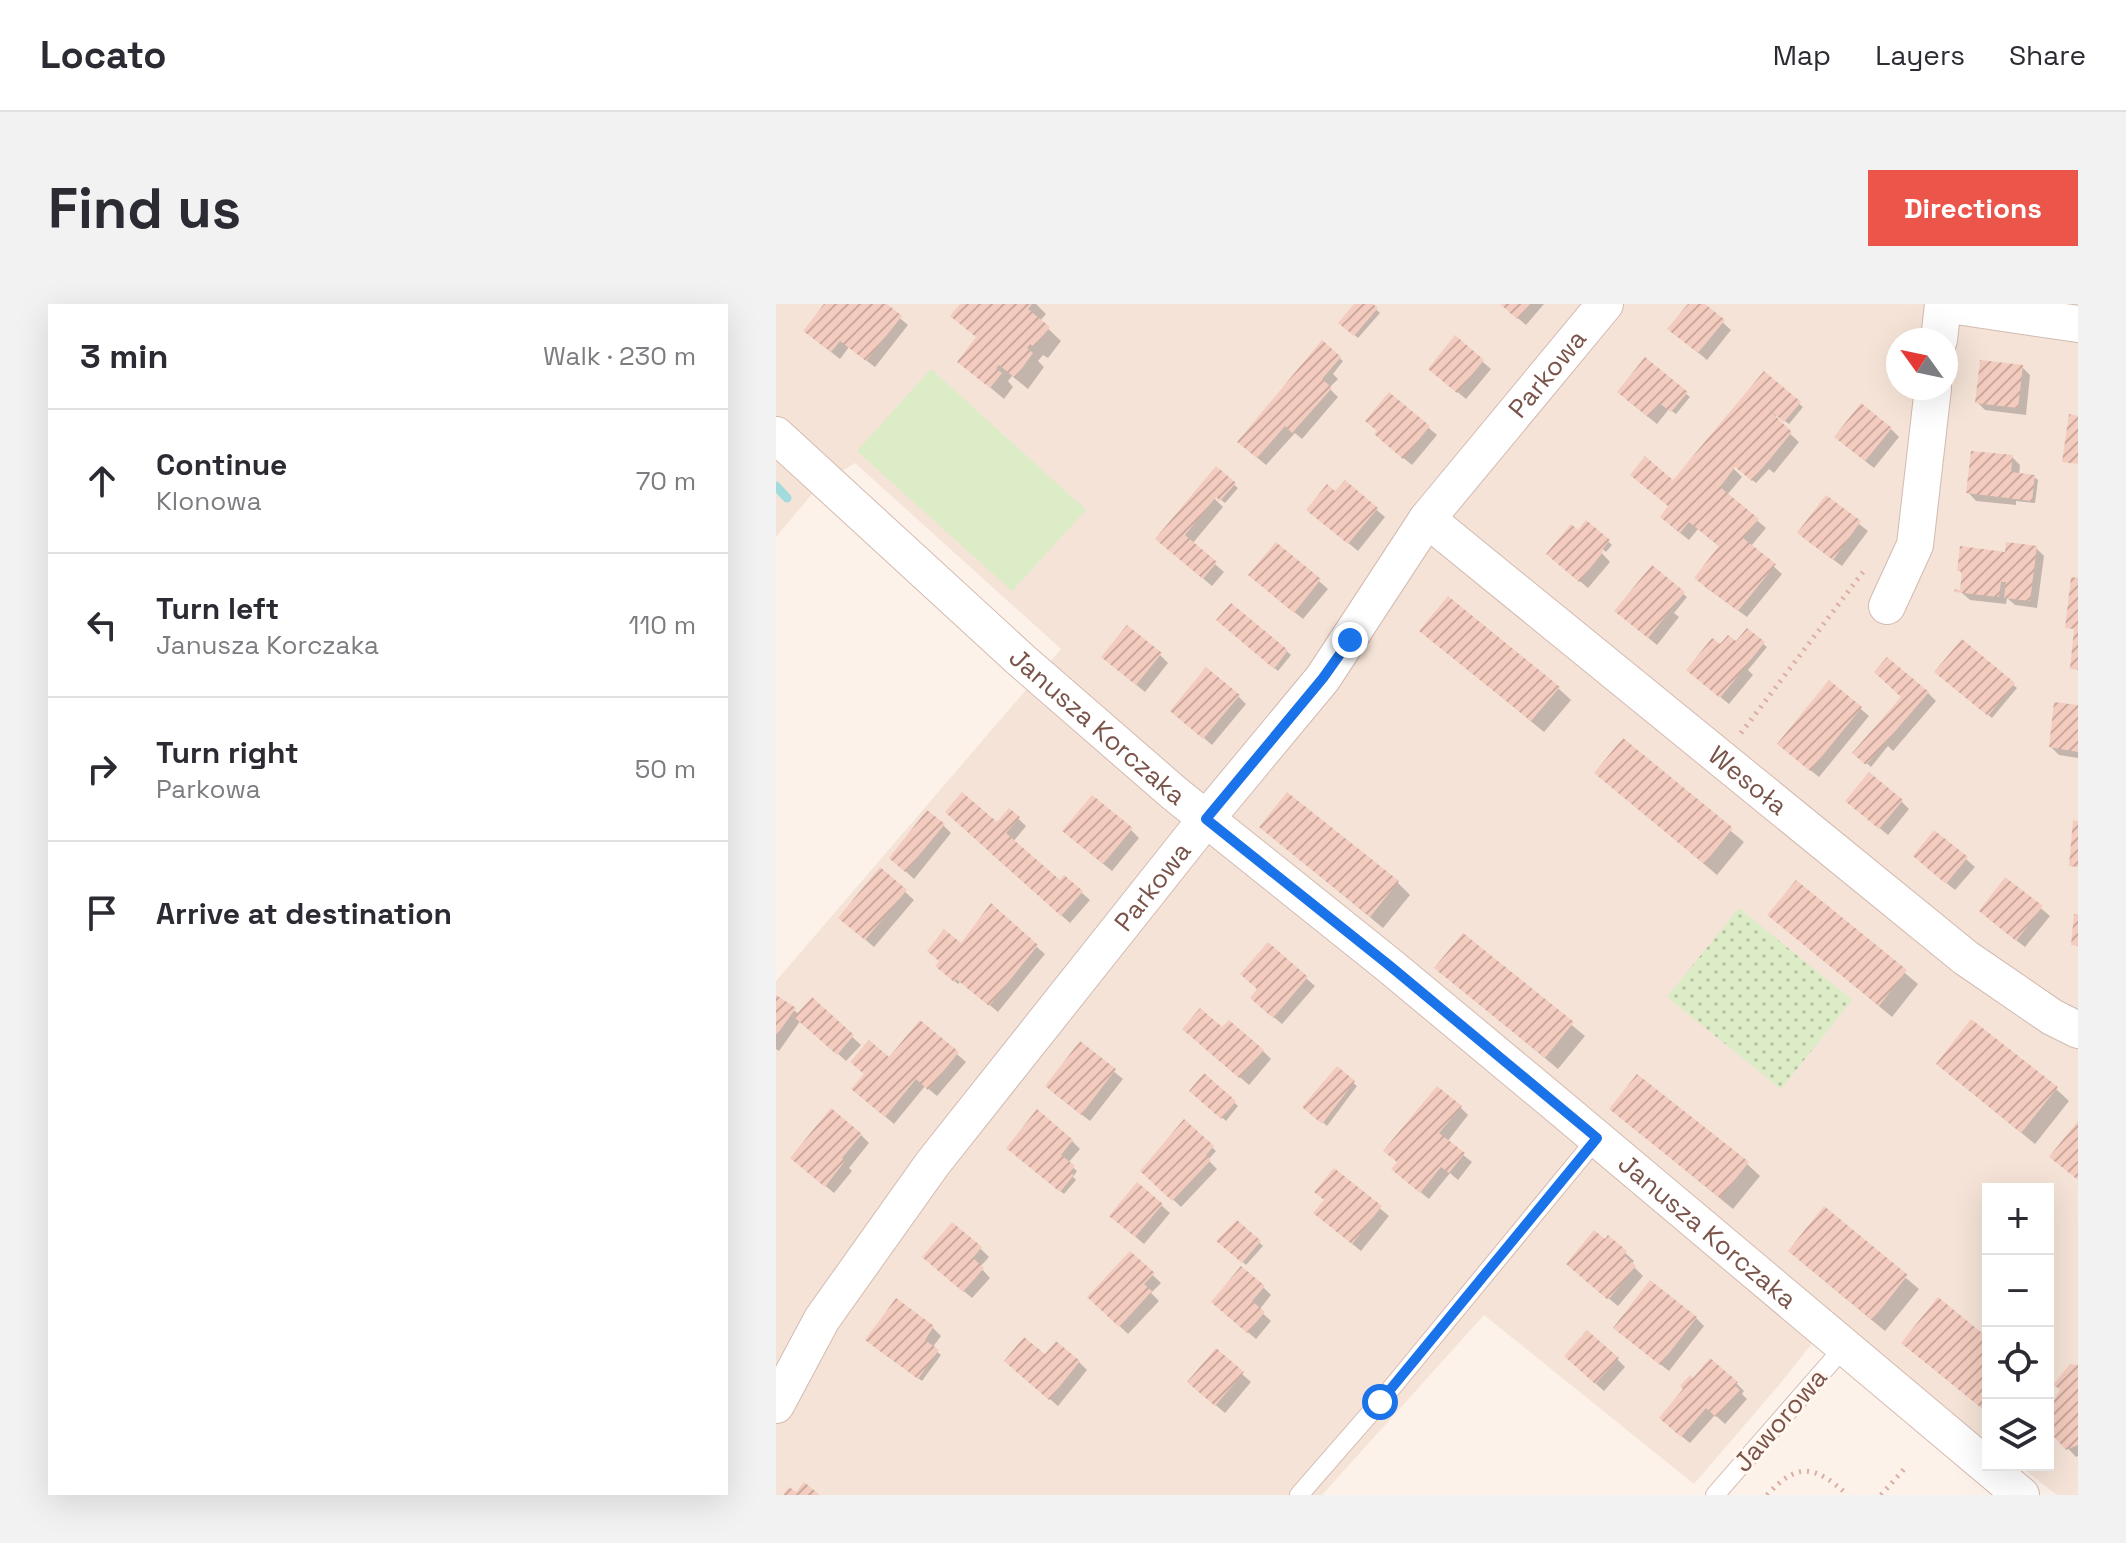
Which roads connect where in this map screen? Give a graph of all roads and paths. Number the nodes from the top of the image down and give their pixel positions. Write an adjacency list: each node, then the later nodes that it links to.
1 (1605, 304): 7 (street, Parkowa)
2 (1943, 304): 3 (street); 4 (street)
3 (2078, 324)
4 (1940, 328)
5 (1932, 400): 9 (street)
6 (776, 435): 11 (street, Janusza Korczaka)
7 (1427, 519): 10 (street, Wesoła); 11 (street, Parkowa)
8 (1868, 566): 10 (path)
9 (1887, 606)
10 (1721, 759): 12 (street, Wesoła)
11 (1206, 819): 13 (street, Janusza Korczaka); 15 (street, Parkowa)
12 (2078, 1030)
13 (1597, 1138): 14 (street, Janusza Korczaka); 17 (lane)
14 (1845, 1346): 18 (lane, Jaworowa); 22 (street, Janusza Korczaka)
15 (776, 1405)
16 (1905, 1468): 21 (path)
17 (1299, 1495)
18 (1715, 1495)
19 (1767, 1495): 20 (path)
20 (1848, 1495)
21 (1881, 1495)
22 (2021, 1495)

